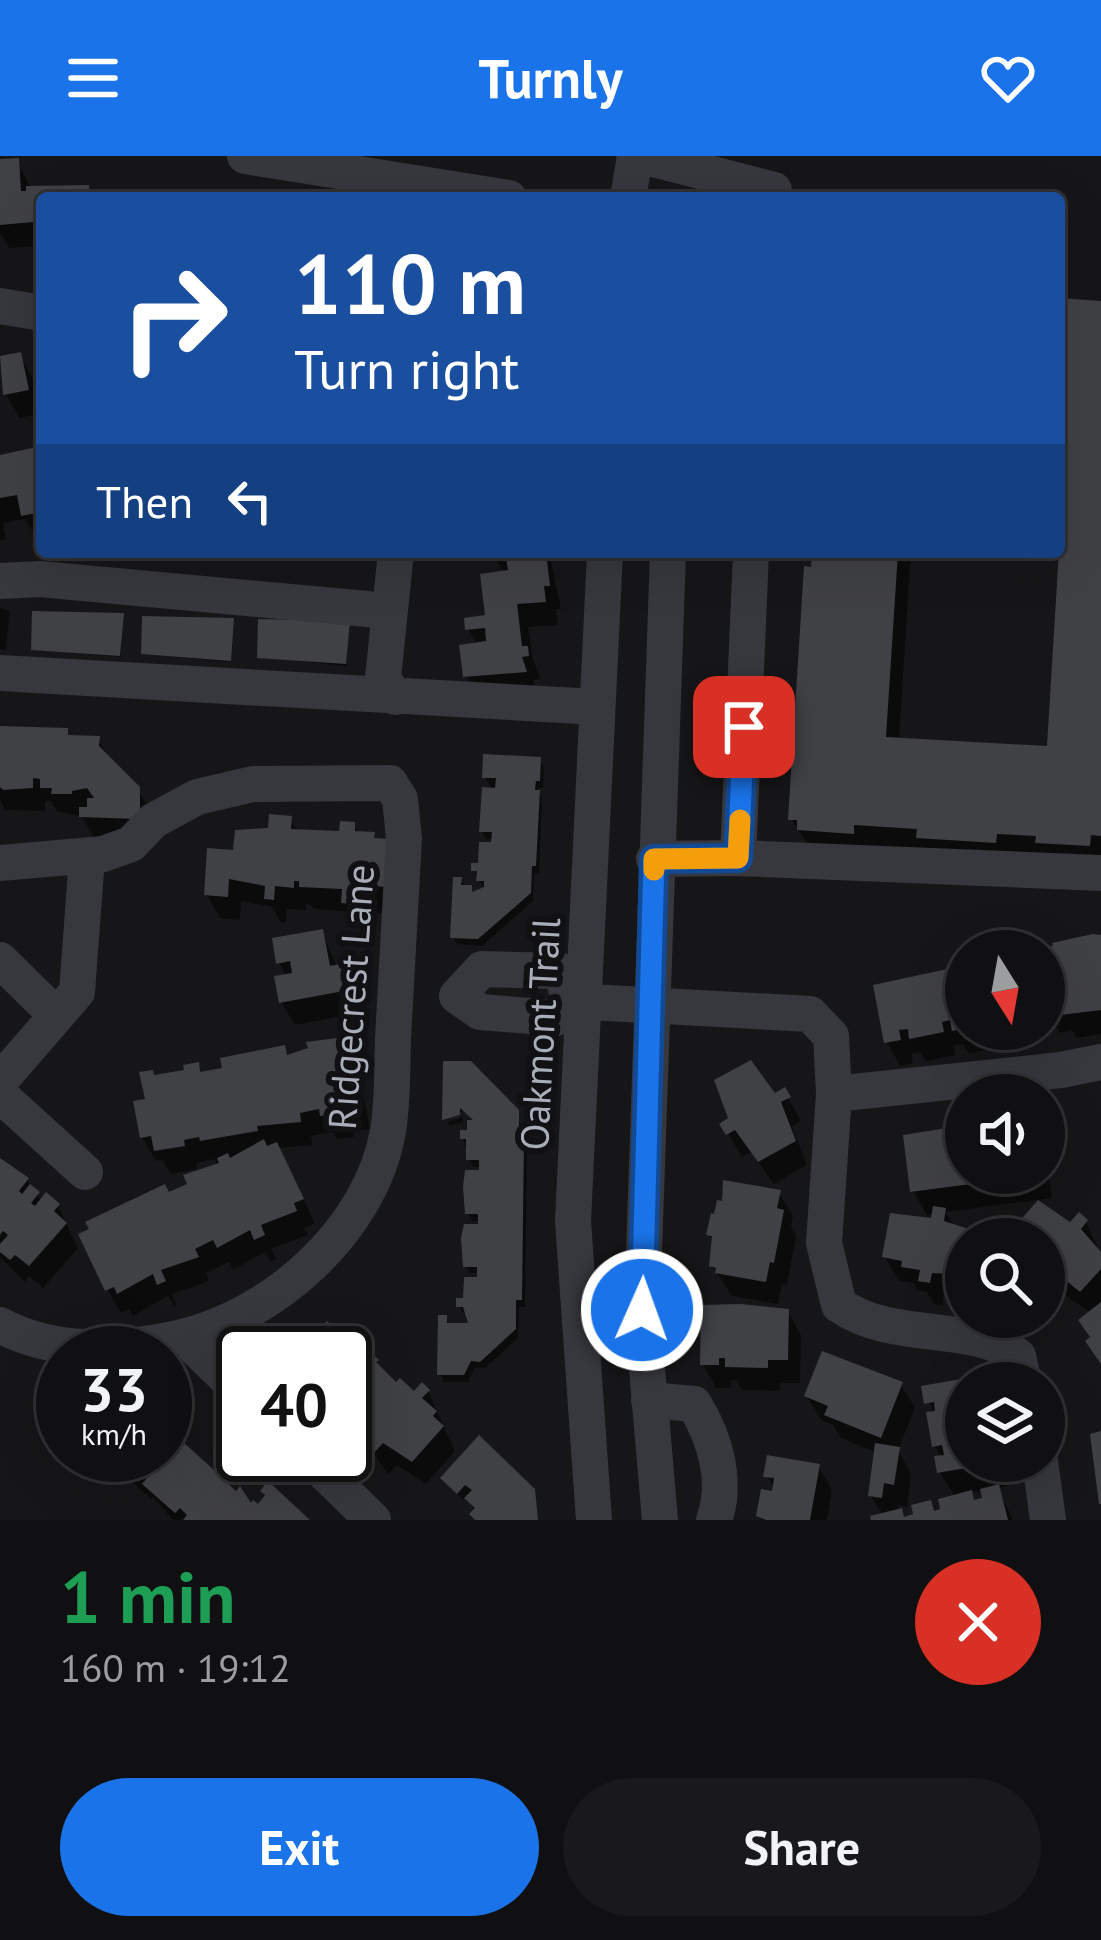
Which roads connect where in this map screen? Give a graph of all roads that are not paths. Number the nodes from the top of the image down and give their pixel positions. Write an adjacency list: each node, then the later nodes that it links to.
1 (245, 156): 4 (street)
2 (639, 156): 3 (street); 5 (street)
3 (693, 174): 6 (street)
4 (471, 192)
5 (630, 192)
6 (765, 192)
7 (0, 306): 8 (street)
8 (36, 312)
9 (395, 558): 14 (street)
10 (605, 558): 17 (street, Oakmont Trail)
11 (668, 558): 20 (street)
12 (751, 558): 19 (street)
13 (0, 581): 14 (street)
14 (388, 611): 16 (street)
15 (0, 673): 16 (street)
16 (395, 698): 17 (street)
17 (596, 707): 25 (street, Oakmont Trail)
18 (87, 857): 21 (street); 24 (street, Ridgecrest Lane); 27 (street)
19 (738, 858): 20 (street); 22 (street)
20 (654, 859): 26 (street)
21 (0, 863)
22 (1101, 873)
23 (0, 960): 27 (street)
24 (395, 998): 25 (street); 34 (street, Ridgecrest Lane)
25 (578, 1002): 26 (street); 43 (street, Oakmont Trail)
26 (650, 1006): 30 (street); 39 (street)
27 (56, 1015): 29 (street)
28 (1101, 1062): 30 (street)
29 (0, 1081)
30 (834, 1094): 37 (street)
31 (0, 1095): 32 (street)
32 (85, 1172)
33 (0, 1325): 35 (street, Ridgecrest Lane)
34 (192, 1334)
35 (36, 1341)
36 (192, 1345): 38 (street)
37 (1019, 1362)
38 (216, 1368)
39 (649, 1400): 44 (street); 45 (street)
40 (334, 1482): 42 (street)
41 (1043, 1482): 46 (street)
42 (373, 1520)
43 (594, 1520)
44 (660, 1520)
45 (714, 1520)
46 (1048, 1520)

